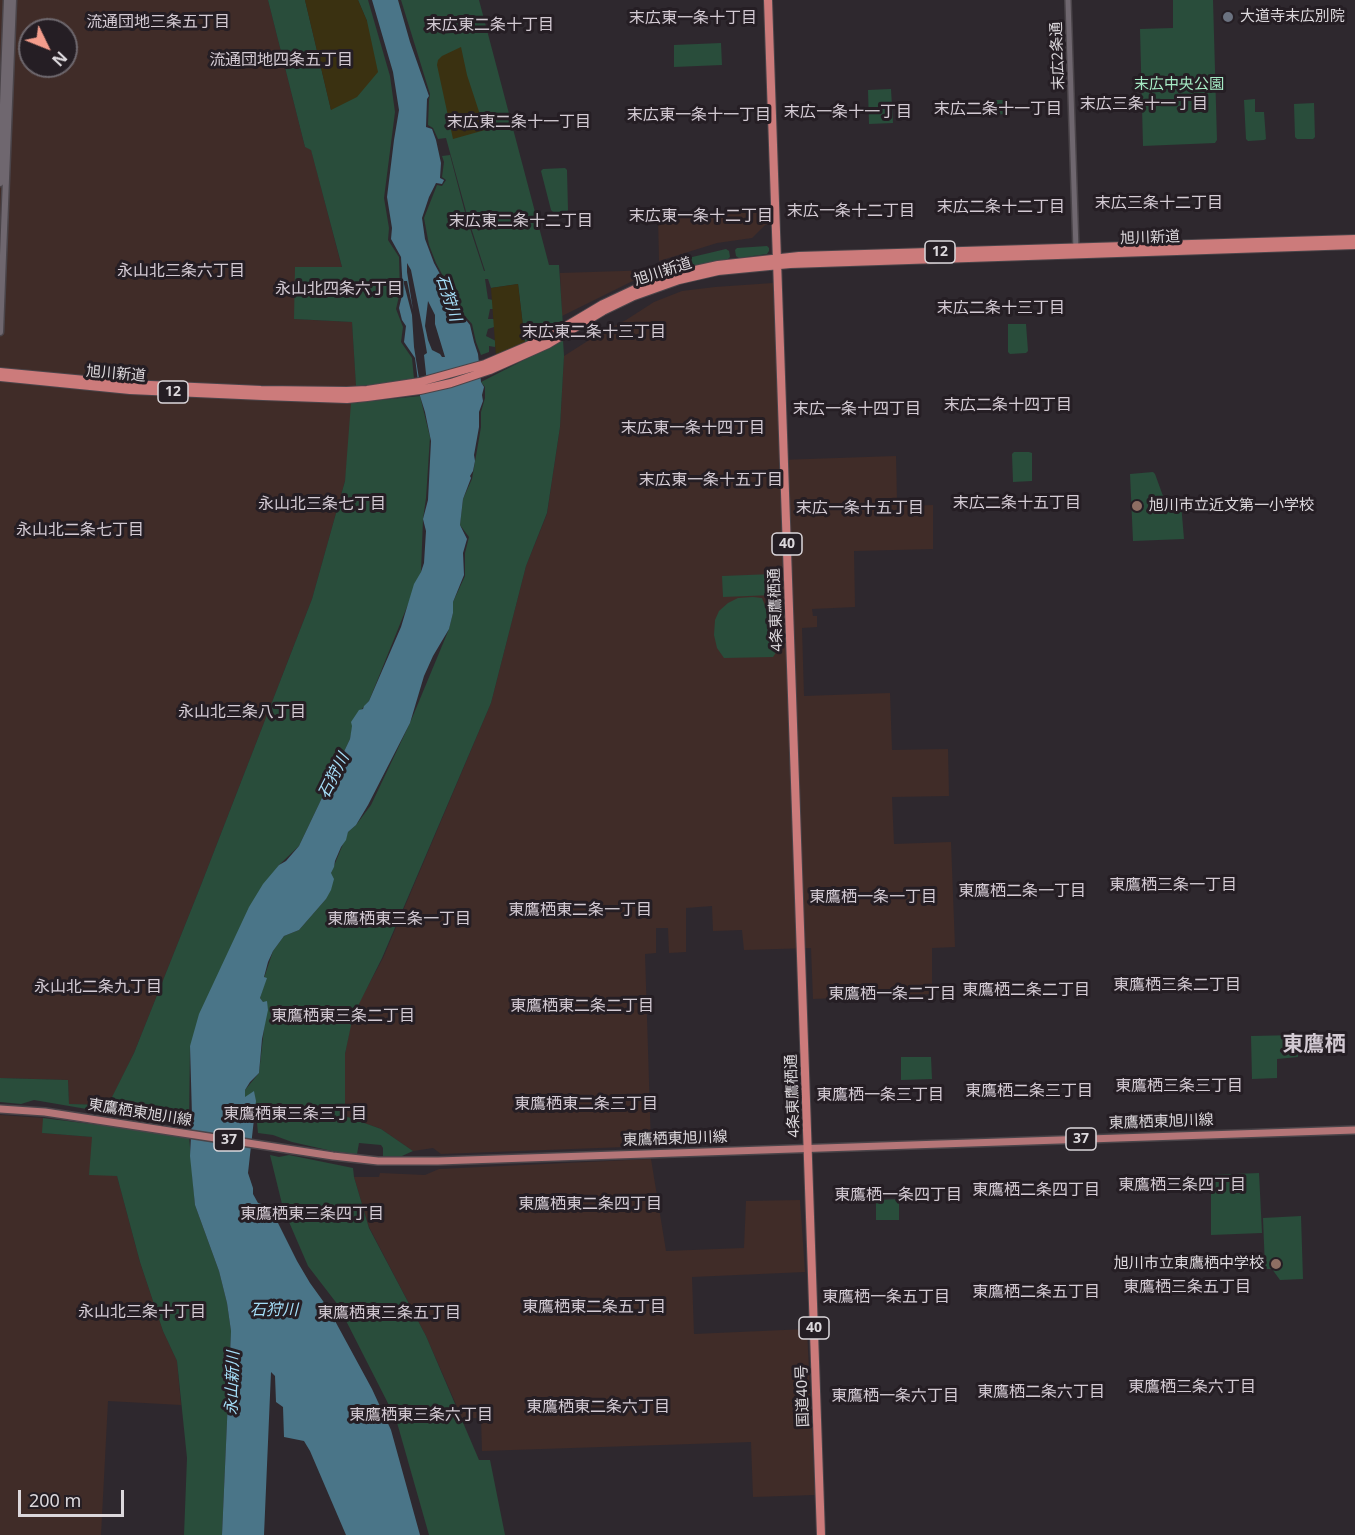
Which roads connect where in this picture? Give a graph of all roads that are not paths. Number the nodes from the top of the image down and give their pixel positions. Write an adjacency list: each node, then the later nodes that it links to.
1 (7, 0): 5 (main road)
2 (13, 0): 10 (main road)
3 (768, 0): 9 (highway, 4条東鷹栖通 / 40)
4 (1068, 0): 8 (street, 末広2条通)
5 (0, 183)
6 (1355, 239): 8 (highway, 旭川新道 / 12)
7 (1355, 245): 8 (highway, 旭川新道 / 12)
8 (1076, 251): 9 (highway, 旭川新道 / 12)
9 (777, 261): 13 (highway, 旭川新道 / 12); 16 (highway, 4条東鷹栖通 / 40)
10 (0, 332)
11 (0, 372): 13 (highway, 旭川新道 / 12)
12 (0, 377): 13 (highway, 旭川新道 / 12)
13 (347, 395)
14 (0, 1109): 16 (main road, 東鷹栖東旭川線 / 37)
15 (1355, 1130): 16 (main road, 東鷹栖東旭川線 / 37)
16 (808, 1148): 17 (highway, 国道40号 / 40)
17 (821, 1535)

